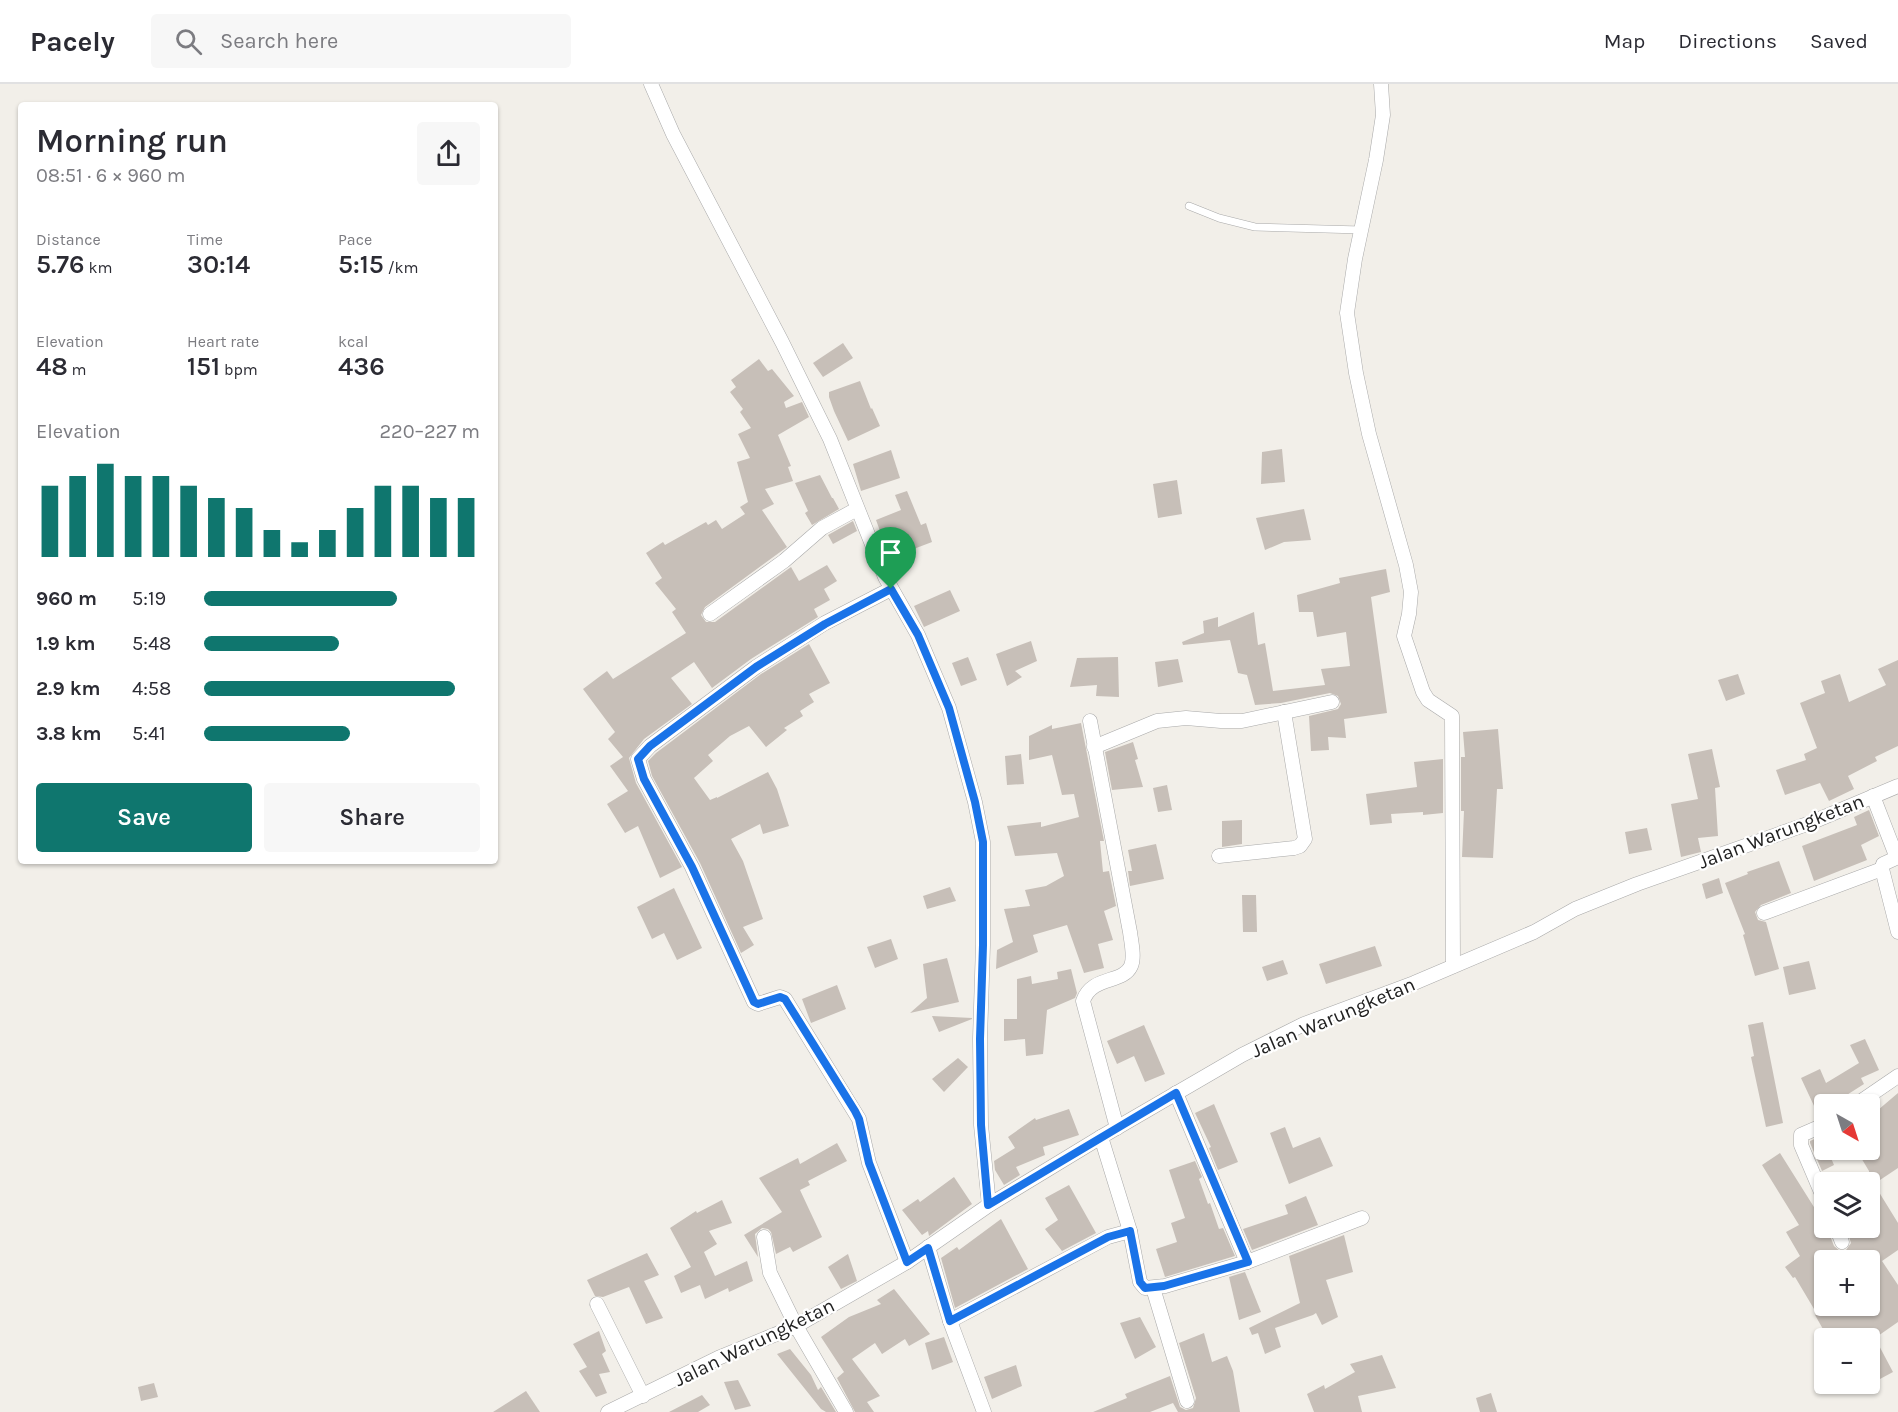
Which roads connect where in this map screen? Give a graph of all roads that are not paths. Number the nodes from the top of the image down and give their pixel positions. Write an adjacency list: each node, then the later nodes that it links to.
1 (651, 84): 5 (street)
2 (1381, 84): 4 (street)
3 (1189, 206): 4 (lane)
4 (1361, 230): 18 (street)
5 (857, 509): 6 (street); 7 (street)
6 (891, 589): 26 (street); 33 (street)
7 (710, 614)
8 (1332, 702): 9 (street)
9 (1284, 712): 11 (street); 14 (street)
10 (1090, 722): 11 (street)
11 (1094, 747): 22 (street)
12 (1898, 786): 13 (street, Jalan Warungketan)
13 (1873, 796): 15 (street); 18 (street, Jalan Warungketan)
14 (1219, 856)
15 (1882, 869): 16 (street); 17 (street)
16 (1764, 913)
17 (1898, 932)
18 (1453, 966): 20 (street, Jalan Warungketan)
19 (1898, 1076): 21 (street)
20 (1176, 1093): 22 (street, Jalan Warungketan); 34 (street)
21 (1872, 1094)
22 (1118, 1128): 24 (street, Jalan Warungketan)
23 (1814, 1129): 25 (street)
24 (1101, 1137): 26 (street, Jalan Warungketan); 28 (street)
25 (1814, 1176)
26 (988, 1205): 32 (street, Jalan Warungketan)
27 (1362, 1218): 34 (street)
28 (1130, 1231): 35 (street); 37 (street)
29 (764, 1237): 38 (street)
30 (1840, 1238): 31 (street)
31 (1842, 1242)
32 (928, 1248): 33 (street, Jalan Warungketan); 37 (street)
33 (907, 1262): 38 (street, Jalan Warungketan)
34 (1248, 1262): 35 (street)
35 (1153, 1288): 40 (street)
36 (597, 1304): 39 (street)
37 (950, 1321): 43 (street)
38 (796, 1326): 39 (street, Jalan Warungketan); 42 (street)
39 (643, 1396): 41 (street, Jalan Warungketan)
40 (1187, 1401)
41 (608, 1412)
42 (846, 1412)
43 (984, 1412)

